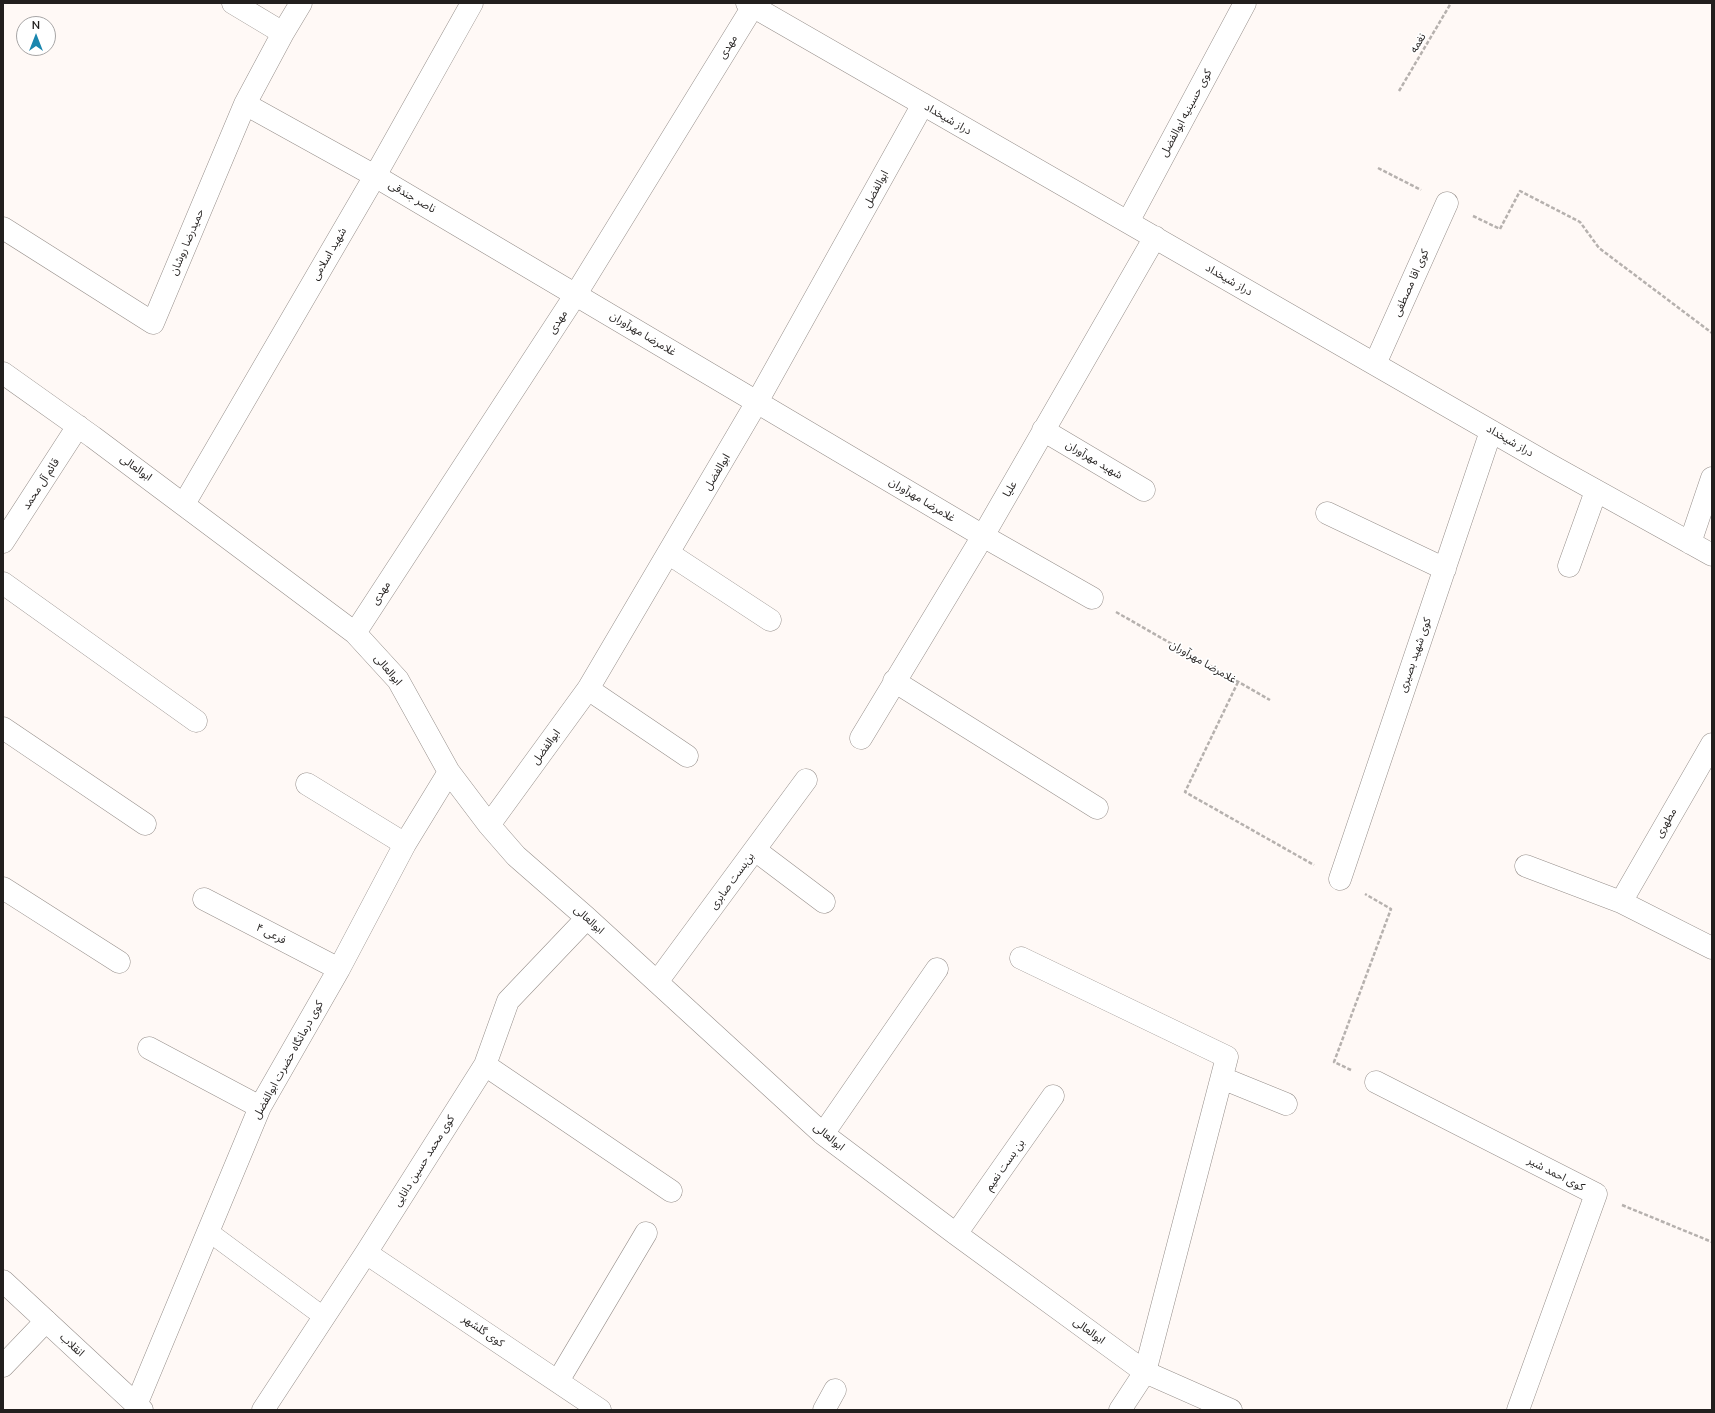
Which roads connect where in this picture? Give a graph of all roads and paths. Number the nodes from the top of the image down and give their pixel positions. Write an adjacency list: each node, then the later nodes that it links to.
1 (233, 3): 7 (street)
2 (301, 3): 7 (street, حمیدرضا روشان)
3 (472, 3): 12 (street, شهید اسلامی)
4 (1245, 3): 14 (street, کوی حسینیه ابوالفضل)
5 (1451, 3): 8 (path, نغمه)
6 (752, 4): 10 (street, دراز شیخداد); 17 (street, مهدی)
7 (283, 32): 9 (street, حمیدرضا روشان)
8 (1398, 91)
9 (245, 104): 12 (street, ناصر جندقی); 15 (street, حمیدرضا روشان)
10 (923, 104): 14 (street, دراز شیخداد); 21 (street, ابوالفضل)
11 (1378, 168): 13 (path)
12 (375, 176): 17 (street, ناصر جندقی); 28 (street, شهید اسلامی)
13 (1447, 203): 18 (path); 19 (street, کوی اقا مصطفی)
14 (1128, 222): 16 (street, دراز شیخداد)
15 (3, 228)
16 (1155, 237): 19 (street, دراز شیخداد); 23 (street, علیا)
17 (576, 294): 21 (street, غلامرضا مهرآوران); 40 (street, مهدی)
18 (1712, 333)
19 (1375, 364): 24 (street, دراز شیخداد)
20 (3, 373): 22 (street, ابوالعالی)
21 (757, 402): 30 (street, غلامرضا مهرآوران); 33 (street, ابوالفضل)
22 (78, 426): 28 (street, ابوالعالی); 31 (street, قائم آل محمد)
23 (1043, 430): 26 (street, شهید مهرآوران); 30 (street, علیا)
24 (1491, 431): 27 (street, دراز شیخداد); 36 (street, کوی شهید بصیری)
25 (1712, 478): 32 (street)
26 (1144, 490)
27 (1596, 491): 32 (street, دراز شیخداد); 35 (street)
28 (184, 504): 40 (street, ابوالعالی)
29 (1327, 513): 36 (street)
30 (983, 536): 38 (street, غلامرضا مهرآوران); 41 (street, علیا)
31 (3, 542)
32 (1690, 543): 34 (street, دراز شیخداد)
33 (668, 553): 39 (street); 43 (street, ابوالفضل)
34 (1712, 555)
35 (1569, 566)
36 (1445, 569): 59 (street, کوی شهید بصیری)
37 (3, 583): 45 (street)
38 (1092, 598): 42 (path, غلامرضا مهرآوران)
39 (770, 620)
40 (355, 633): 50 (street, ابوالعالی)
41 (894, 681): 47 (street, علیا); 53 (street)
42 (1238, 682): 44 (path, غلامرضا مهرآوران); 59 (path)
43 (588, 689): 49 (street); 55 (street, ابوالفضل)
44 (1270, 700)
45 (196, 721)
46 (3, 728): 54 (street)
47 (861, 738)
48 (1712, 744): 63 (street, مطهری)
49 (687, 756)
50 (449, 772): 55 (street, ابوالعالی); 56 (street, کوی درمانگاه حضرت ابوالفضل)
51 (806, 780): 57 (street, بن‌بست صابری)
52 (307, 784): 56 (street)
53 (1098, 808)
54 (145, 824)
55 (489, 825): 64 (street, ابوالعالی)
56 (405, 844): 68 (street, کوی درمانگاه حضرت ابوالفضل)
57 (755, 850): 62 (street); 70 (street, بن‌بست صابری)
58 (1526, 866): 63 (street)
59 (1340, 879): 74 (path)
60 (3, 888): 67 (street)
61 (204, 899): 68 (street, فرعی ۴)
62 (824, 902)
63 (1621, 902): 65 (street)
64 (587, 918): 70 (street, ابوالعالی); 72 (street, کوی محمد حسین دانایی)
65 (1712, 948)
66 (1021, 958): 73 (street)
67 (119, 962)
68 (339, 968): 77 (street, کوی درمانگاه حضرت ابوالفضل)
69 (937, 969): 78 (street)
70 (658, 982): 78 (street, ابوالعالی)
71 (148, 1048): 77 (street)
72 (485, 1065): 79 (street); 85 (street, کوی محمد حسین دانایی)
73 (1222, 1078): 76 (street); 90 (street)
74 (1376, 1082): 80 (street, کوی احمد شیر)
75 (1053, 1096): 83 (street, بن بست نعیم)
76 (1286, 1104)
77 (260, 1107): 81 (street, کوی درمانگاه حضرت ابوالفضل)
78 (823, 1134): 83 (street, ابوالعالی)
79 (671, 1191)
80 (1596, 1194): 84 (path); 99 (street, کوی احمد شیر)
81 (209, 1232): 87 (lane); 93 (street, کوی درمانگاه حضرت ابوالفضل)
82 (646, 1233): 91 (street)
83 (956, 1234): 90 (street, ابوالعالی)
84 (1712, 1242)
85 (366, 1253): 87 (street, کوی محمد حسین دانایی); 91 (street, کوی گلشهر)
86 (3, 1280): 88 (street, انقلاب)
87 (324, 1318): 94 (street, کوی محمد حسین دانایی)
88 (46, 1321): 89 (street); 93 (street, انقلاب)
89 (3, 1366)
90 (1145, 1372): 97 (street); 98 (street, ابوالعالی)
91 (558, 1381): 95 (street, کوی گلشهر)
92 (835, 1390): 96 (street)
93 (139, 1408)
94 (263, 1410)
95 (600, 1410)
96 (824, 1410)
97 (1120, 1410)
98 (1231, 1410)
99 (1518, 1410)

